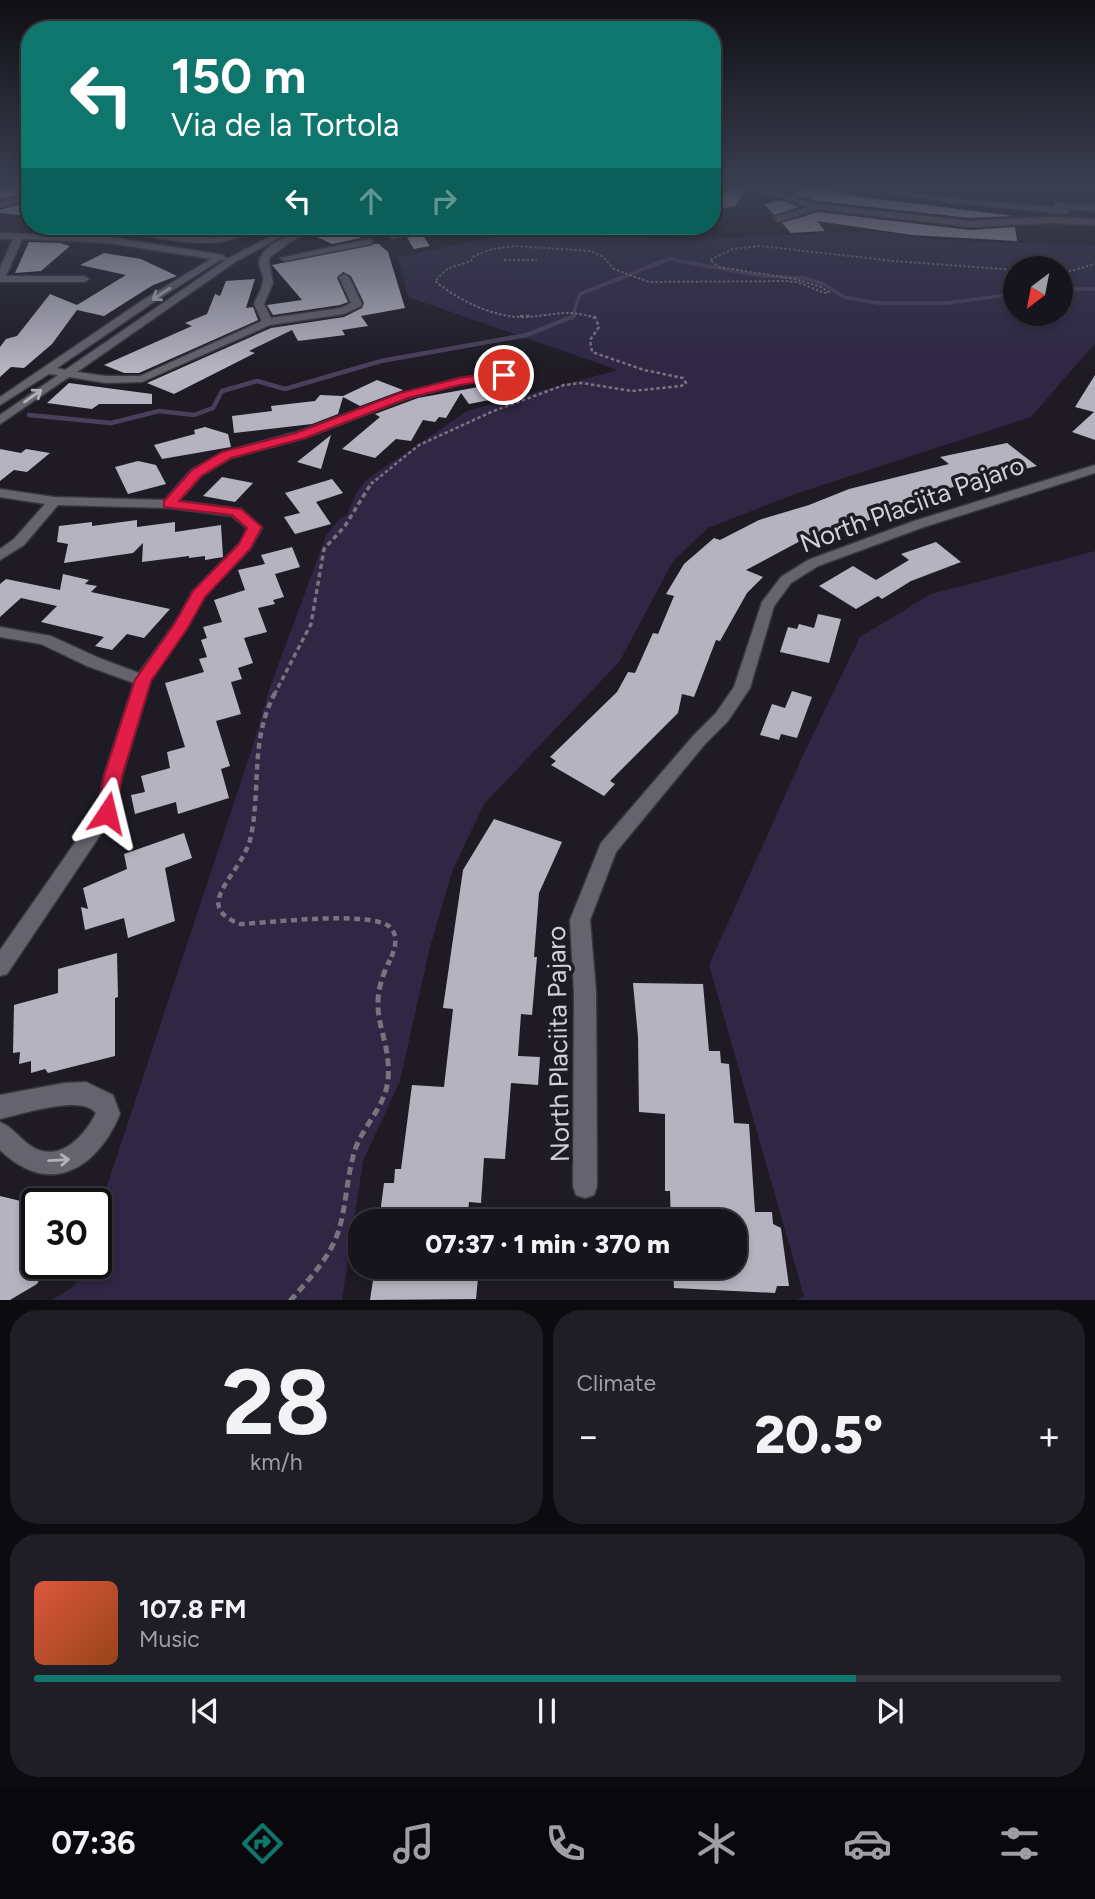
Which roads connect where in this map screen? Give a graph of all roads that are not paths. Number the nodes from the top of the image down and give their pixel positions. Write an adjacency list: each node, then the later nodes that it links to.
1 (14, 247): 13 (street)
2 (150, 247): 9 (street)
3 (239, 247): 9 (street)
4 (257, 247): 11 (street)
5 (275, 247): 15 (street)
6 (316, 247): 8 (street)
7 (344, 247): 8 (street)
8 (321, 251): 10 (street)
9 (219, 258): 11 (street); 16 (street, one-way to 16)
10 (285, 258)
11 (232, 260): 17 (street)
12 (344, 277): 15 (street)
13 (0, 279): 14 (street)
14 (85, 279)
15 (268, 322): 17 (street)
16 (47, 369): 17 (street); 19 (street)
17 (66, 373): 20 (street, one-way to 17)
18 (504, 375): 24 (street)
19 (0, 402)
20 (0, 420)
21 (1095, 469): 31 (street, North Placiita Pajaro)
22 (0, 493): 23 (street)
23 (54, 501): 24 (street); 25 (street)
24 (169, 504): 27 (street)
25 (0, 556)
26 (0, 632): 27 (street)
27 (143, 680): 28 (street)
28 (0, 967)
29 (0, 1107): 30 (street, one-way to 29)
30 (0, 1134)
31 (585, 1186)

